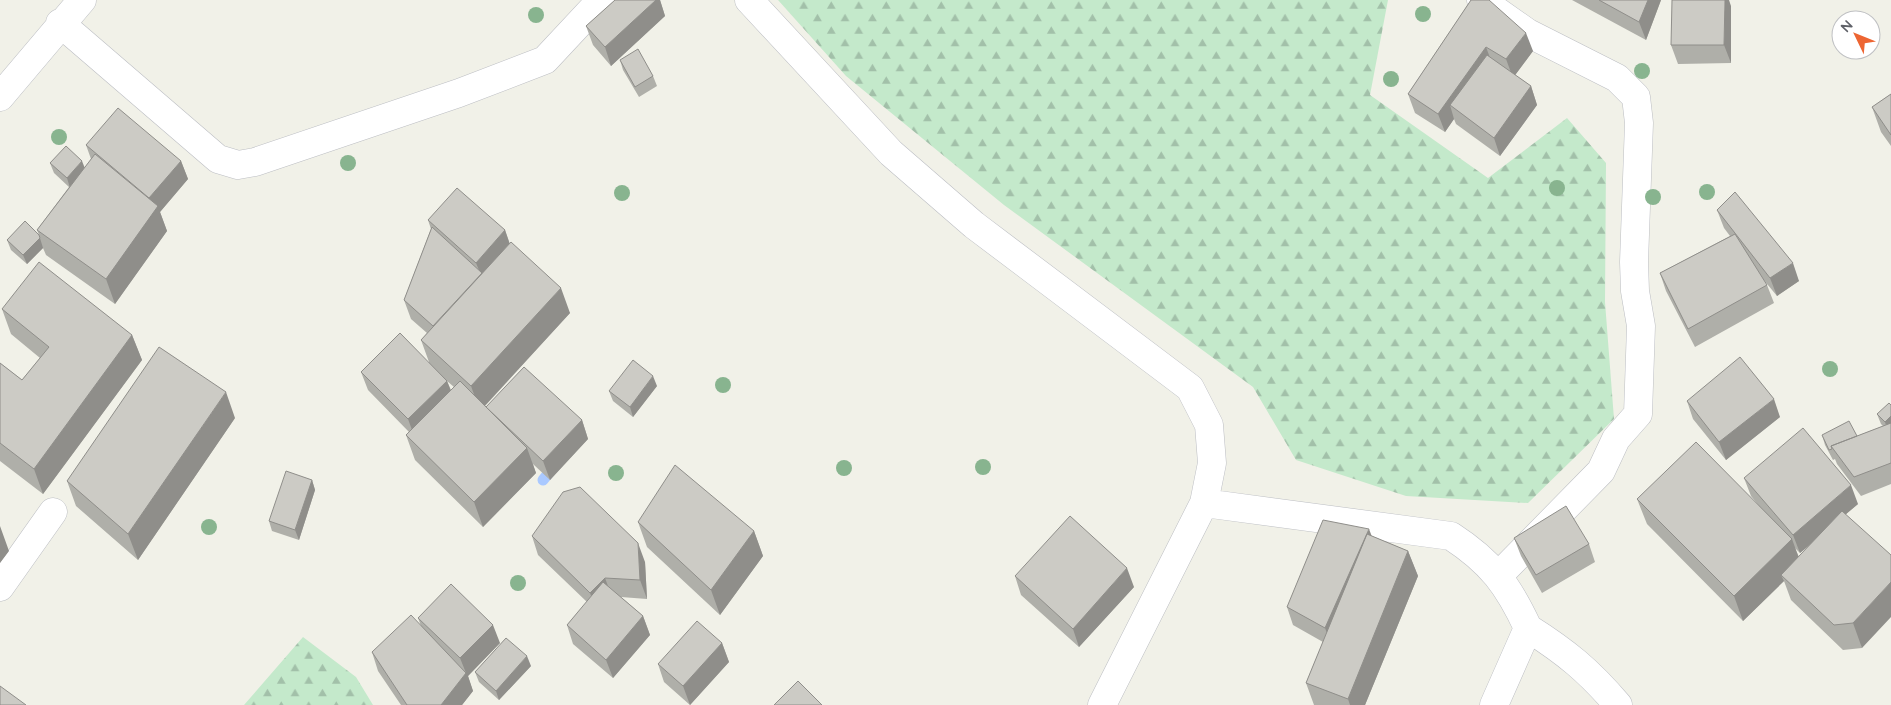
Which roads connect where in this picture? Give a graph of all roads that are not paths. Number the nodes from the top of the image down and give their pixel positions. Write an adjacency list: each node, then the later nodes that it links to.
1 (82, 0): 5 (street)
2 (601, 0): 5 (street)
3 (749, 0): 7 (street)
4 (1480, 0): 9 (street)
5 (60, 23): 6 (street)
6 (0, 97)
7 (1204, 503): 9 (street); 12 (street)
8 (53, 512): 10 (street)
9 (1498, 576): 11 (street)
10 (0, 587)
11 (1528, 628): 13 (street); 14 (street)
12 (1102, 705)
13 (1494, 705)
14 (1618, 705)

